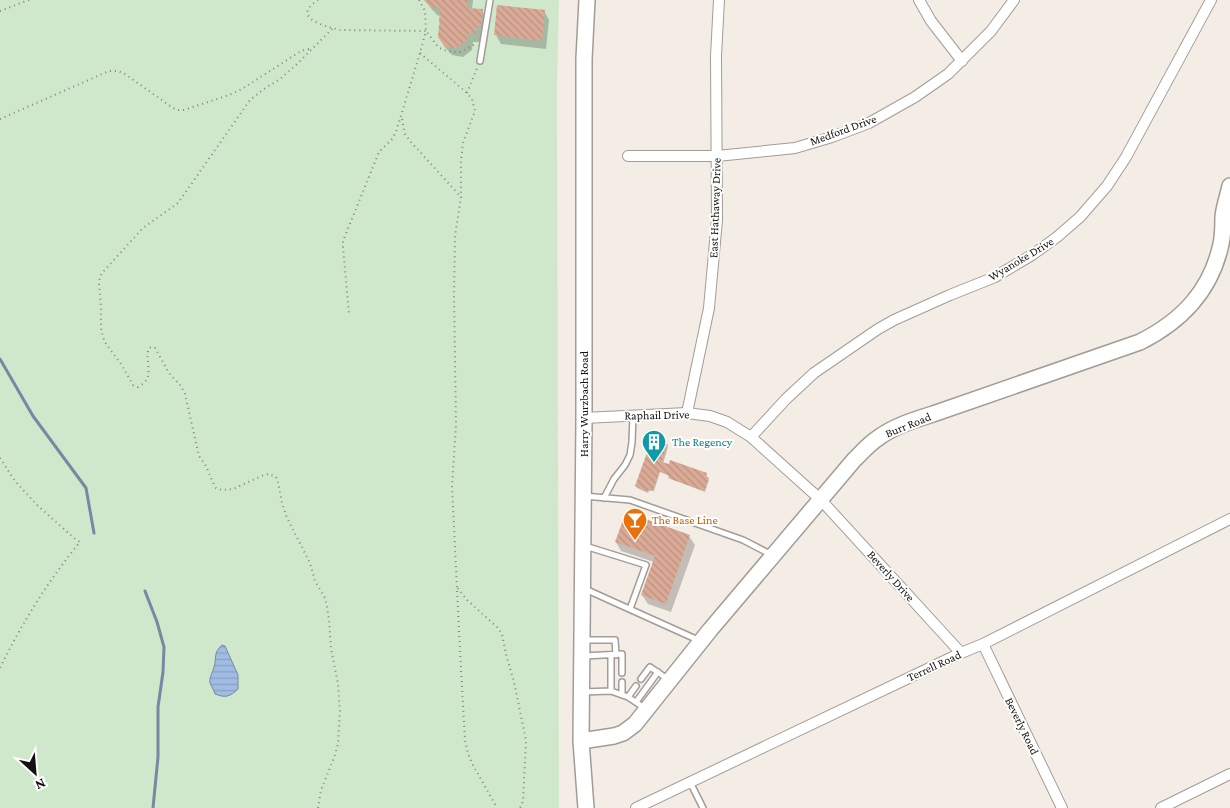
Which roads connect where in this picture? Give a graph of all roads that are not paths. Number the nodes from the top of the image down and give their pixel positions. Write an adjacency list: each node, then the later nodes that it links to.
1 (490, 0): 7 (lane)
2 (587, 0): 14 (street, Harry Wurzbach Road)
3 (719, 0): 10 (street, East Hathaway Drive)
4 (918, 0): 8 (street)
5 (1014, 0): 8 (street, Medford Drive)
6 (1211, 0): 15 (street, Wyanoke Drive)
7 (480, 61)
8 (962, 61): 10 (street, Medford Drive)
9 (628, 156): 10 (street, Medford Drive)
10 (717, 156): 12 (street, East Hathaway Drive)
11 (1230, 186): 18 (street, Burr Road)
12 (687, 413): 13 (street, Raphail Drive); 15 (street, Raphail Drive)
13 (633, 415): 14 (street, Raphail Drive); 17 (lane)
14 (584, 418): 16 (street, Harry Wurzbach Road)
15 (751, 437): 18 (street, Raphail Drive)
16 (583, 496): 17 (lane); 20 (street, Harry Wurzbach Road)
17 (604, 498): 21 (lane)
18 (821, 500): 21 (street, Burr Road); 27 (street, Beverly Drive)
19 (1230, 519): 26 (street, Terrell Road)
20 (583, 546): 22 (street, Harry Wurzbach Road); 23 (lane)
21 (773, 556): 25 (street, Burr Road)
22 (582, 588): 23 (lane); 24 (street, Harry Wurzbach Road)
23 (630, 608): 25 (lane)
24 (582, 640): 28 (lane); 29 (street, Harry Wurzbach Road)
25 (701, 641): 31 (street, Burr Road)
26 (983, 644): 27 (street, Terrell Road); 46 (street, Beverly Road)
27 (961, 653): 42 (street, Terrell Road)
28 (613, 655): 29 (lane); 30 (lane); 35 (lane)
29 (582, 656): 36 (street, Harry Wurzbach Road)
30 (622, 673)
31 (663, 676): 32 (lane); 39 (street, Burr Road)
32 (641, 679)
33 (622, 682): 37 (lane)
34 (636, 686): 38 (lane)
35 (611, 691): 36 (lane); 37 (lane)
36 (581, 692): 40 (street, Harry Wurzbach Road)
37 (622, 695): 38 (lane)
38 (628, 697): 39 (lane)
39 (641, 705): 40 (street, Burr Road)
40 (581, 741): 43 (street, Harry Wurzbach Road)
41 (1230, 774): 47 (street)
42 (690, 782): 44 (street, Terrell Road); 45 (lane)
43 (586, 808)
44 (638, 808)
45 (703, 808)
46 (1062, 808)
47 (1160, 808)

